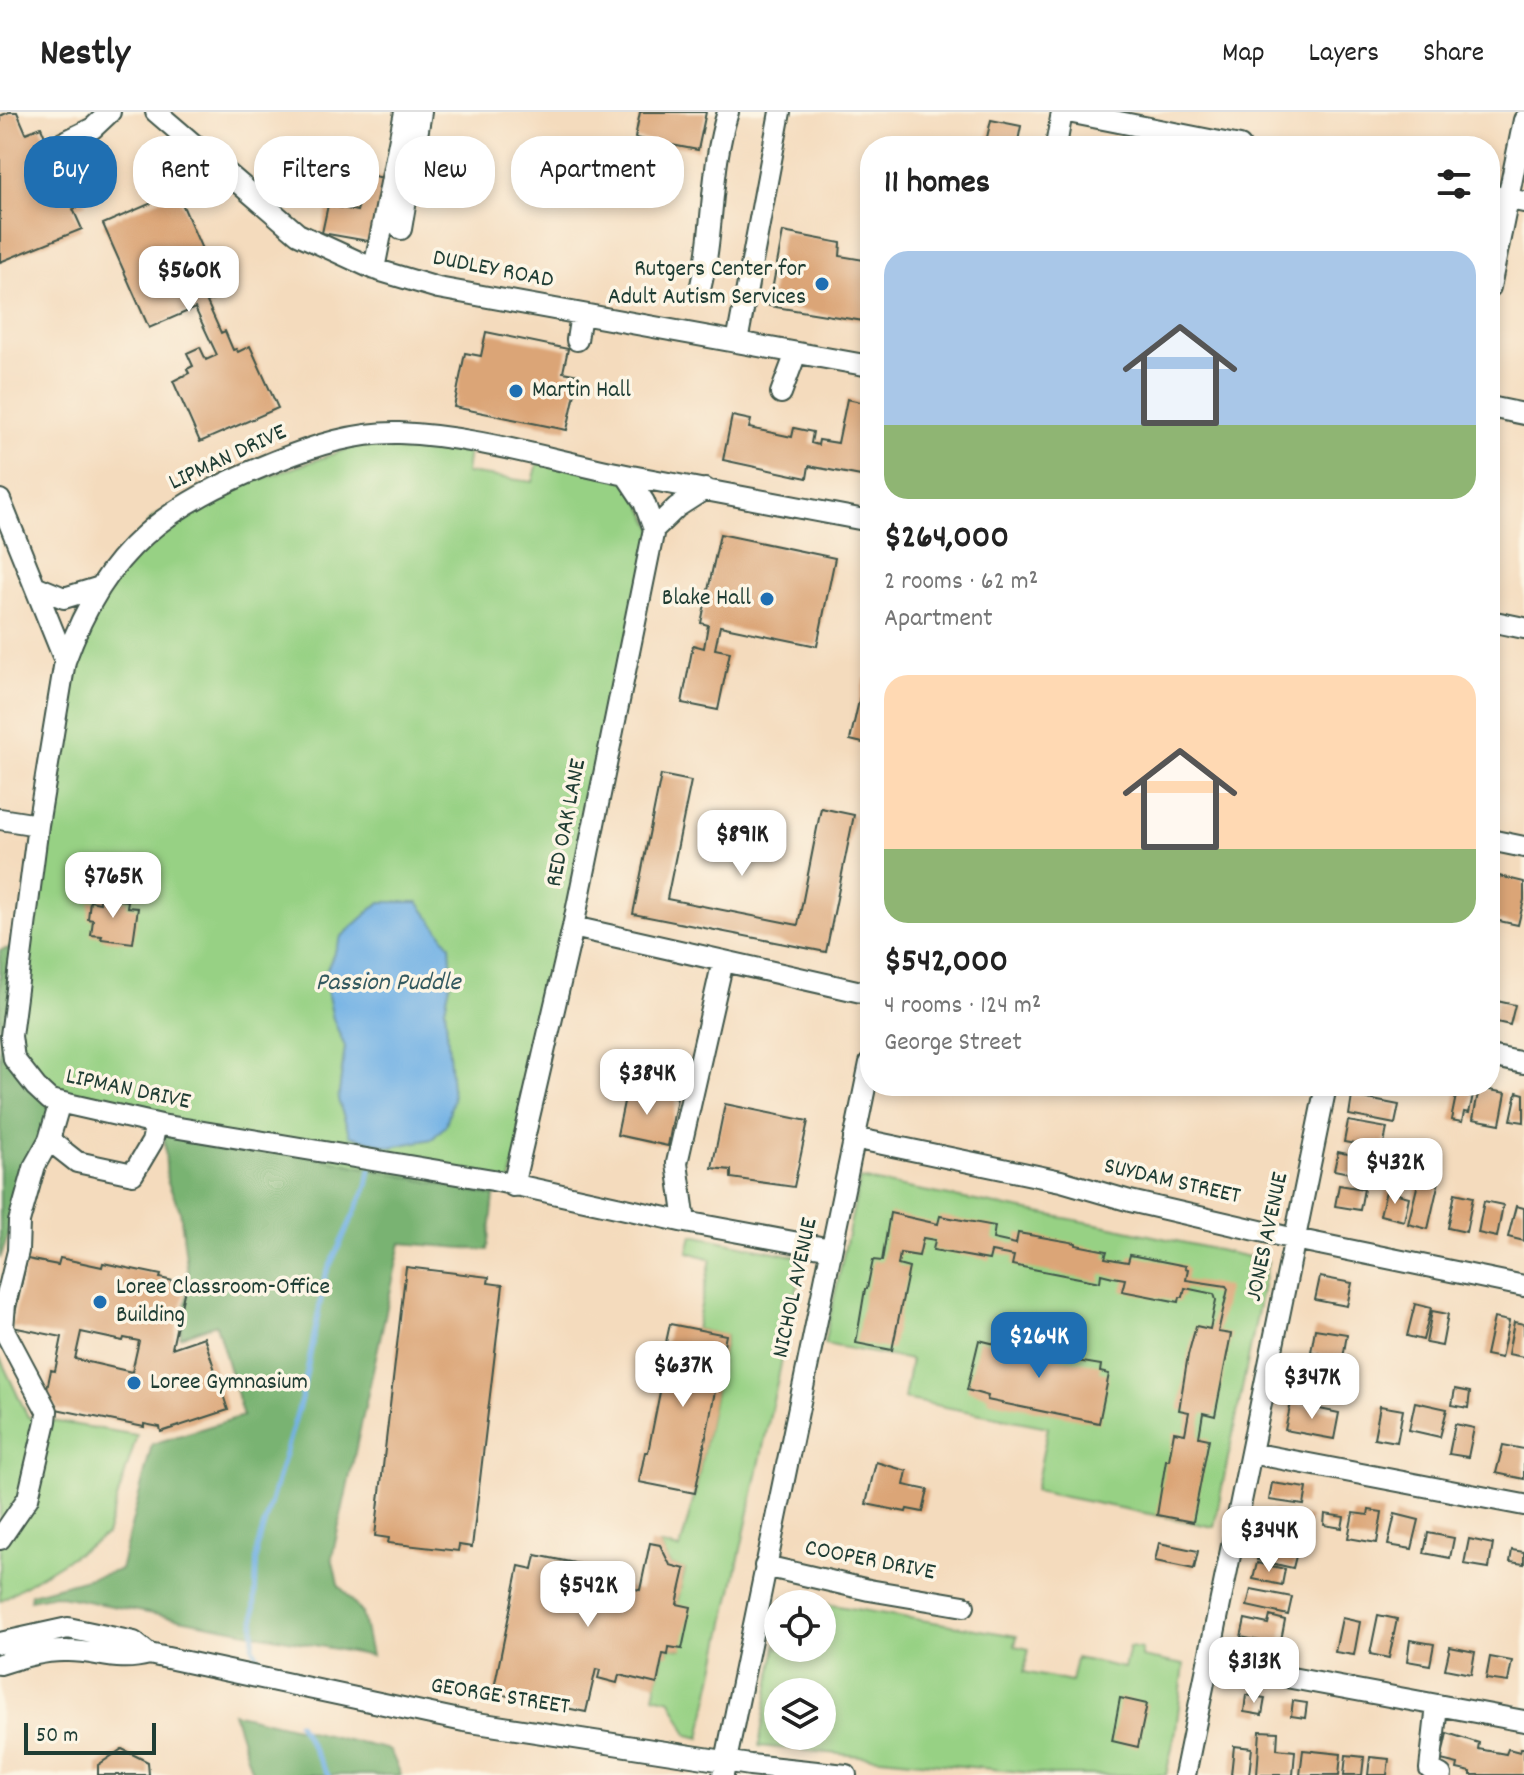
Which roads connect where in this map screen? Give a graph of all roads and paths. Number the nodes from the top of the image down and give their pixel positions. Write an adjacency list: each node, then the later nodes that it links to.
1 (110, 112): 10 (street)
2 (156, 112): 16 (street, DUDLEY ROAD)
3 (405, 112): 16 (street)
4 (421, 112): 14 (street)
5 (728, 112): 17 (street)
6 (780, 112): 20 (street)
7 (1062, 112): 11 (street)
8 (1068, 112): 12 (street)
9 (1524, 120): 13 (street)
10 (77, 136)
11 (1058, 136)
12 (1189, 136)
13 (1508, 199): 15 (street)
14 (401, 229)
15 (1500, 238)
16 (374, 269): 18 (street, DUDLEY ROAD)
17 (699, 293)
18 (581, 314): 19 (street); 20 (street, DUDLEY ROAD)
19 (577, 340)
20 (737, 342): 21 (street, DUDLEY ROAD)
21 (796, 353): 22 (street, DUDLEY ROAD); 23 (street)
22 (860, 364)
23 (781, 393)
24 (1500, 409): 25 (street)
25 (1524, 414)
26 (626, 475): 27 (street, LIPMAN DRIVE); 30 (street); 32 (street, LIPMAN DRIVE)
27 (705, 489): 29 (street, LIPMAN DRIVE); 30 (street)
28 (0, 500): 31 (street)
29 (860, 519)
30 (654, 529): 40 (street, RED OAK LANE)
31 (35, 586): 32 (street); 35 (street)
32 (97, 588): 35 (street, LIPMAN DRIVE)
33 (1500, 623): 34 (street)
34 (1524, 628)
35 (65, 661): 37 (street, LIPMAN DRIVE)
36 (0, 819): 37 (street)
37 (38, 825): 47 (street, LIPMAN DRIVE)
38 (1500, 842): 39 (street)
39 (1524, 847)
40 (573, 927): 41 (street); 51 (street, RED OAK LANE)
41 (723, 961): 42 (street); 52 (street)
42 (860, 992)
43 (1500, 1058): 44 (street)
44 (1524, 1063)
45 (863, 1096): 49 (street, NICHOL AVENUE)
46 (1324, 1096): 53 (street, JONES AVENUE)
47 (60, 1102): 48 (street, LIPMAN DRIVE); 50 (street)
48 (156, 1124): 50 (street); 51 (street, LIPMAN DRIVE)
49 (854, 1138): 53 (street, SUYDAM STREET); 54 (street, NICHOL AVENUE)
50 (49, 1140): 58 (street)
51 (513, 1186): 52 (street, LIPMAN DRIVE)
52 (685, 1222): 54 (street, LIPMAN DRIVE)
53 (1295, 1239): 55 (street, SUYDAM STREET); 56 (street, JONES AVENUE)
54 (831, 1249): 59 (street, NICHOL AVENUE)
55 (1524, 1286)
56 (1251, 1453): 57 (street); 63 (street, JONES AVENUE)
57 (1524, 1505)
58 (0, 1539)
59 (765, 1566): 60 (street, COOPER DRIVE); 67 (street, NICHOL AVENUE)
60 (964, 1606)
61 (0, 1643): 62 (street, GEORGE STREET)
62 (149, 1654): 64 (street, GEORGE STREET); 67 (street, GEORGE STREET)
63 (1210, 1663): 65 (street); 69 (street, JONES AVENUE)
64 (0, 1664)
65 (1437, 1705): 66 (street); 70 (street)
66 (1524, 1721)
67 (724, 1768): 68 (street, GEORGE STREET)
68 (846, 1775)
69 (1185, 1775)
70 (1441, 1775)

